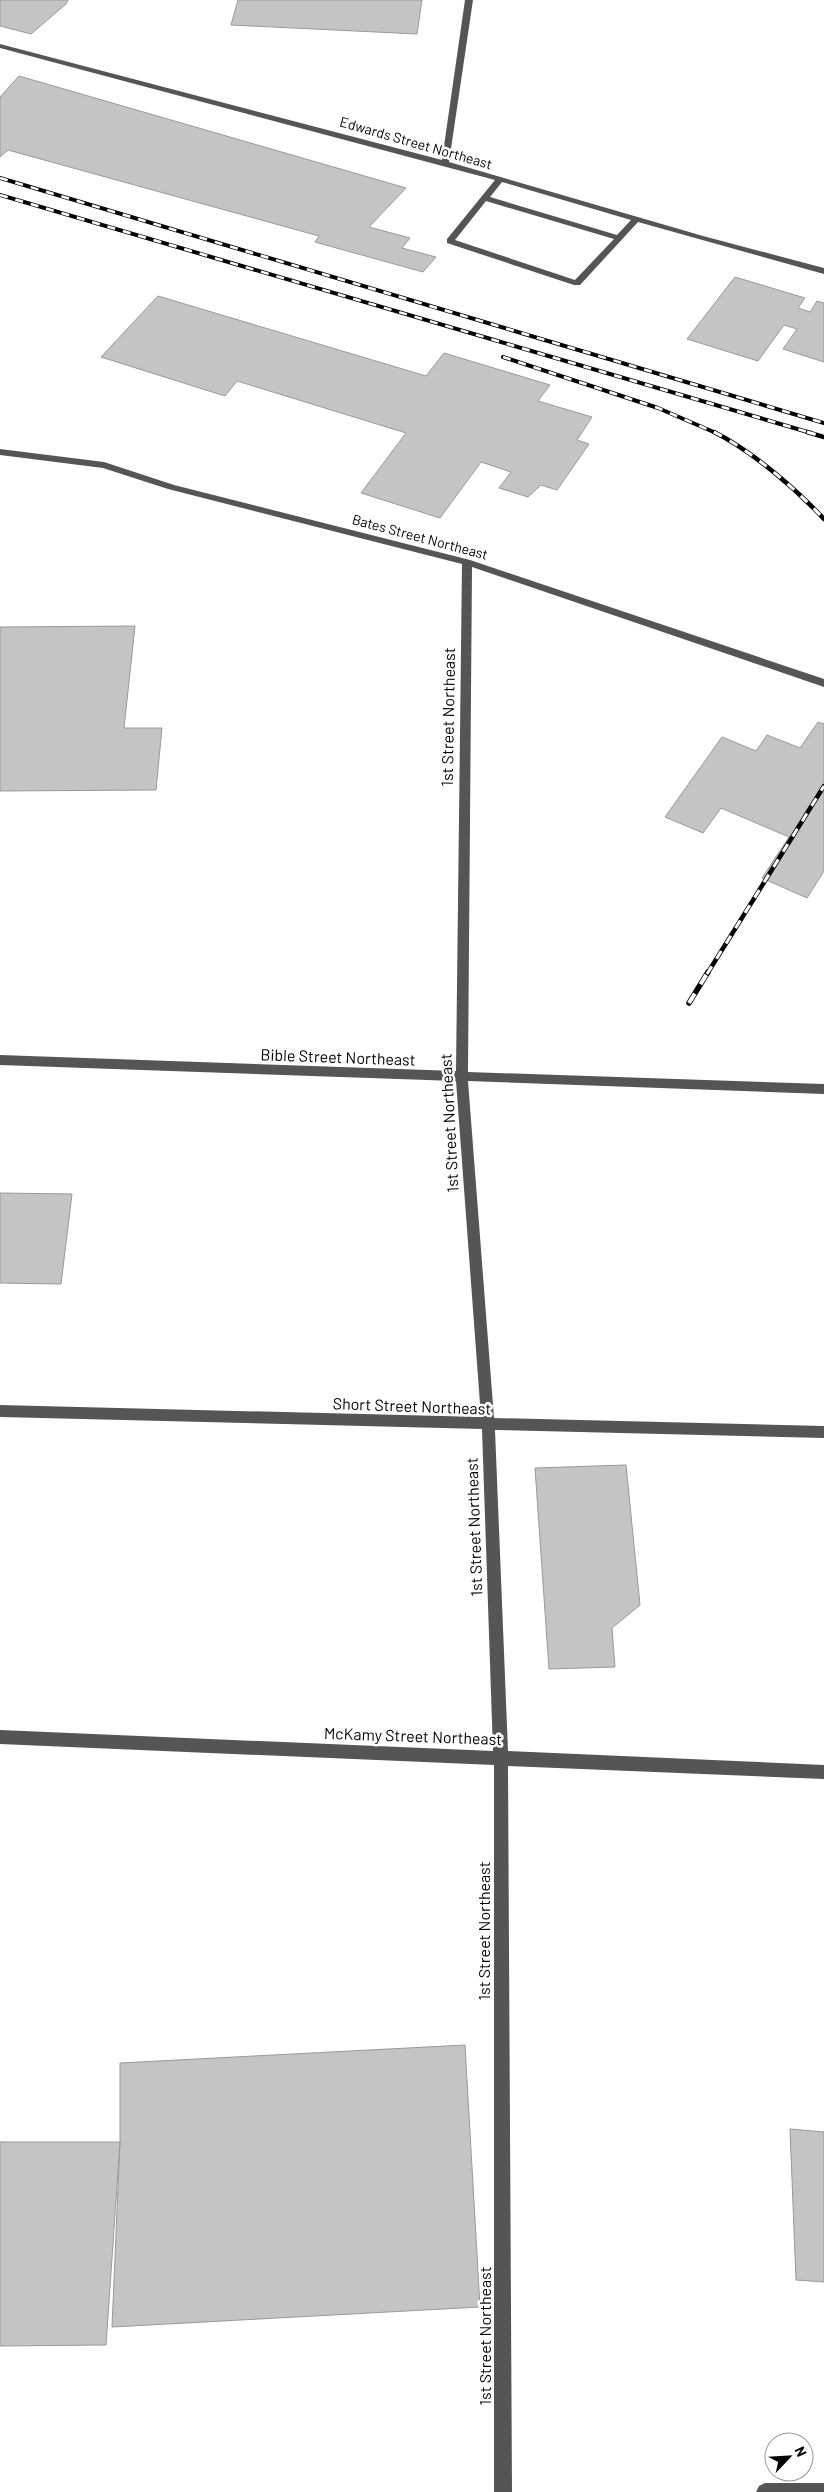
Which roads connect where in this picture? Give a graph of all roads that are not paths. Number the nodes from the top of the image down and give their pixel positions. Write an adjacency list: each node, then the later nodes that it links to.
1 (469, 0): 3 (street)
2 (0, 46): 3 (street, Edwards Street Northeast)
3 (445, 163): 4 (street, Edwards Street Northeast)
4 (500, 179): 5 (street); 6 (street, Edwards Street Northeast)
5 (484, 198): 7 (street); 7 (street)
6 (637, 219): 7 (street); 8 (street, Edwards Street Northeast)
7 (619, 238)
8 (824, 271)
9 (0, 452): 10 (street, Bates Street Northeast)
10 (467, 562): 11 (street, Bates Street Northeast); 13 (street, 1st Street Northeast)
11 (824, 682)
12 (0, 1060): 13 (street, Bible Street Northeast)
13 (462, 1078): 14 (street, Bible Street Northeast); 16 (street, 1st Street Northeast)
14 (824, 1089)
15 (0, 1412): 16 (street, Short Street Northeast)
16 (488, 1425): 17 (street, Short Street Northeast); 19 (street, 1st Street Northeast)
17 (824, 1432)
18 (0, 1737): 19 (street, McKamy Street Northeast)
19 (501, 1757): 20 (street, McKamy Street Northeast); 21 (street, 1st Street Northeast)
20 (824, 1772)
21 (503, 2492)
22 (765, 2492): 23 (street)
23 (824, 2492)

